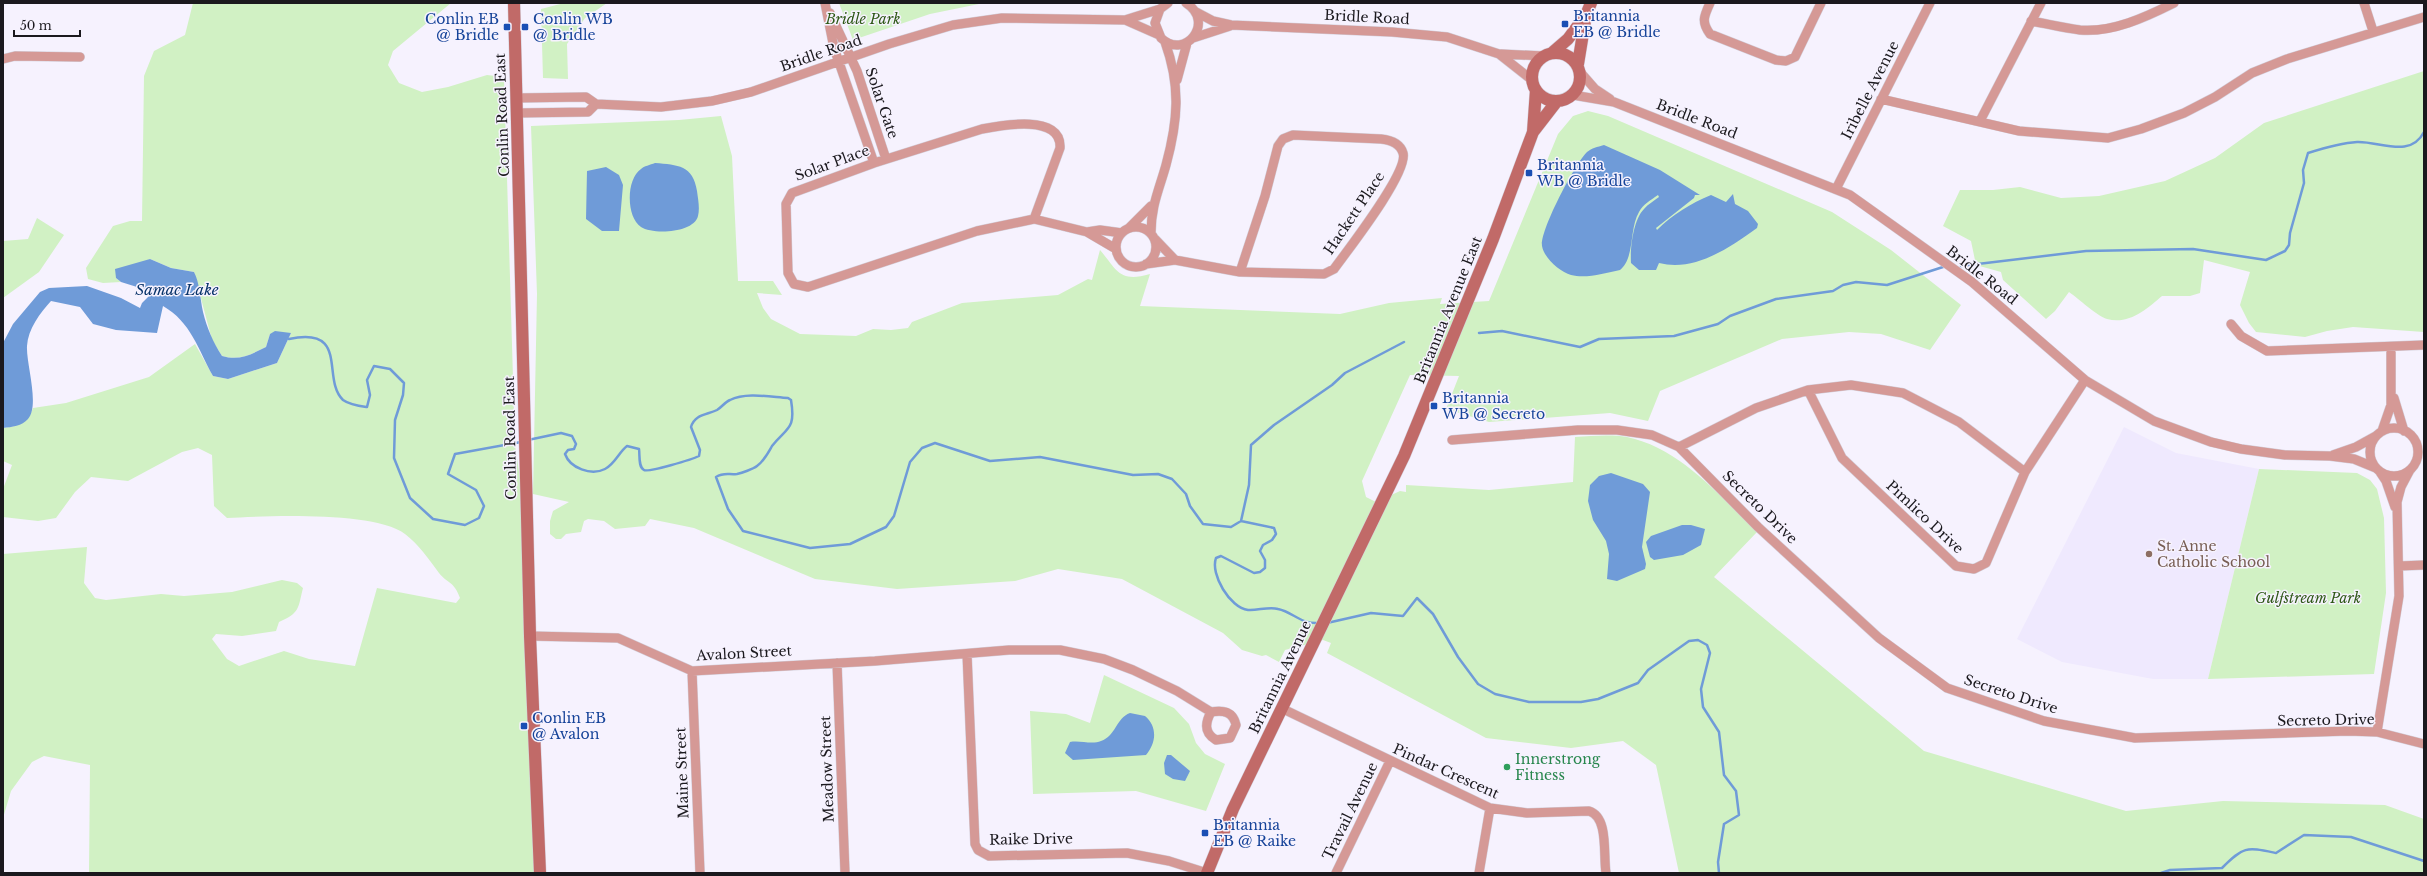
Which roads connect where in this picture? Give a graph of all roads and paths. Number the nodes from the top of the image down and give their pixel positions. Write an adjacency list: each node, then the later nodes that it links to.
1 (514, 3): 32 (street, Conlin Road East)
2 (1168, 3): 12 (street, Bridle Road)
3 (1591, 3): 13 (street)
4 (1710, 3): 5 (street)
5 (1821, 3)
6 (1930, 3): 33 (street, Iribelle Avenue)
7 (2041, 3): 16 (street)
8 (2174, 3): 16 (street)
9 (2364, 3): 18 (street)
10 (825, 4): 25 (street, Solar Gate); 27 (street, Solar Gate)
11 (1191, 6): 17 (street, Bridle Road); 20 (street)
12 (1160, 9): 15 (street, Bridle Road); 19 (street)
13 (1586, 15): 23 (street); 28 (street)
14 (2424, 18): 18 (street)
15 (1125, 20): 19 (street, Bridle Road); 25 (street, Bridle Road)
16 (2031, 21): 38 (street)
17 (1231, 26): 20 (street, Bridle Road); 22 (street, Bridle Road)
18 (2373, 31): 38 (street)
19 (1159, 35): 21 (street)
20 (1190, 40): 21 (street, Bridle Road); 29 (street)
21 (1165, 42): 29 (street)
22 (1500, 54): 23 (street, Bridle Road); 30 (street, Bridle Road)
23 (1548, 54): 28 (street); 30 (street)
24 (80, 57): 26 (street)
25 (851, 57): 27 (street, Bridle Road); 40 (street, Solar Gate)
26 (3, 59)
27 (839, 62): 36 (street, Bridle Road); 41 (street, Solar Gate)
28 (1579, 69): 31 (street); 35 (street, Bridle Road)
29 (1176, 83): 43 (street)
30 (1534, 85): 34 (street); 39 (street, Britannia Avenue East)
31 (1573, 95): 34 (street); 35 (street, Bridle Road)
32 (516, 98): 36 (street, Bridle Road); 37 (street, Conlin Road East)
33 (1881, 99): 38 (street); 42 (street, Iribelle Avenue)
34 (1557, 101): 39 (street, Britannia Avenue East)
35 (1614, 102): 42 (street, Bridle Road)
36 (596, 104): 37 (street, Bridle Road)
37 (517, 113): 72 (street, Conlin Road East)
38 (1980, 121)
39 (1534, 132): 68 (street, Britannia Avenue East)
40 (886, 158): 41 (street, Solar Place); 44 (street, Solar Place)
41 (874, 163): 44 (street, Solar Place)
42 (1836, 189): 55 (street, Bridle Road)
43 (1152, 205): 45 (street); 47 (street)
44 (1034, 219): 46 (street, Solar Place)
45 (1126, 230): 46 (street, Solar Place); 47 (street); 48 (street)
46 (1087, 232): 48 (street, Solar Place)
47 (1153, 236): 49 (street); 50 (street)
48 (1116, 249): 50 (street)
49 (1175, 260): 50 (street, Hackett Place); 51 (street, Hackett Place)
50 (1146, 264)
51 (1240, 272): 51 (street, Hackett Place)
52 (2231, 324): 54 (street)
53 (2424, 345): 54 (street)
54 (2391, 347): 57 (street)
55 (2085, 380): 63 (street, Bridle Road); 67 (street, Pimlico Drive)
56 (1808, 390): 62 (street); 67 (street); 67 (street, Pimlico Drive)
57 (2393, 393): 58 (street); 59 (street)
58 (2380, 433): 59 (street); 63 (street, Bridle Road); 66 (street)
59 (2408, 433): 61 (street); 65 (street)
60 (1452, 440): 62 (street)
61 (2424, 443)
62 (1679, 447): 78 (street, Secreto Drive)
63 (2330, 456): 66 (street, Bridle Road)
64 (2424, 460): 65 (street)
65 (2413, 467): 66 (street); 69 (street)
66 (2378, 470): 69 (street)
67 (2025, 472)
68 (1385, 496): 76 (street, Britannia Avenue)
69 (2396, 513): 71 (street)
70 (2424, 565): 71 (street)
71 (2399, 566): 78 (street)
72 (530, 636): 75 (street, Avalon Street); 82 (street, Conlin Road East)
73 (967, 654): 74 (street, Avalon Street); 77 (street, Avalon Street); 85 (street, Raike Drive)
74 (837, 663): 75 (street, Avalon Street); 84 (street, Meadow Street)
75 (692, 671): 83 (street, Maine Street)
76 (1281, 708): 80 (street, Pindar Crescent); 85 (street, Britannia Avenue)
77 (1211, 712)
78 (2377, 732): 79 (street, Secreto Drive)
79 (2424, 744)
80 (1390, 762): 81 (street, Pindar Crescent); 86 (street, Travail Avenue)
81 (1490, 808): 87 (street); 88 (street, Pindar Crescent)
82 (540, 873)
83 (700, 873)
84 (845, 873)
85 (1207, 873)
86 (1336, 873)
87 (1479, 873)
88 (1606, 873)

